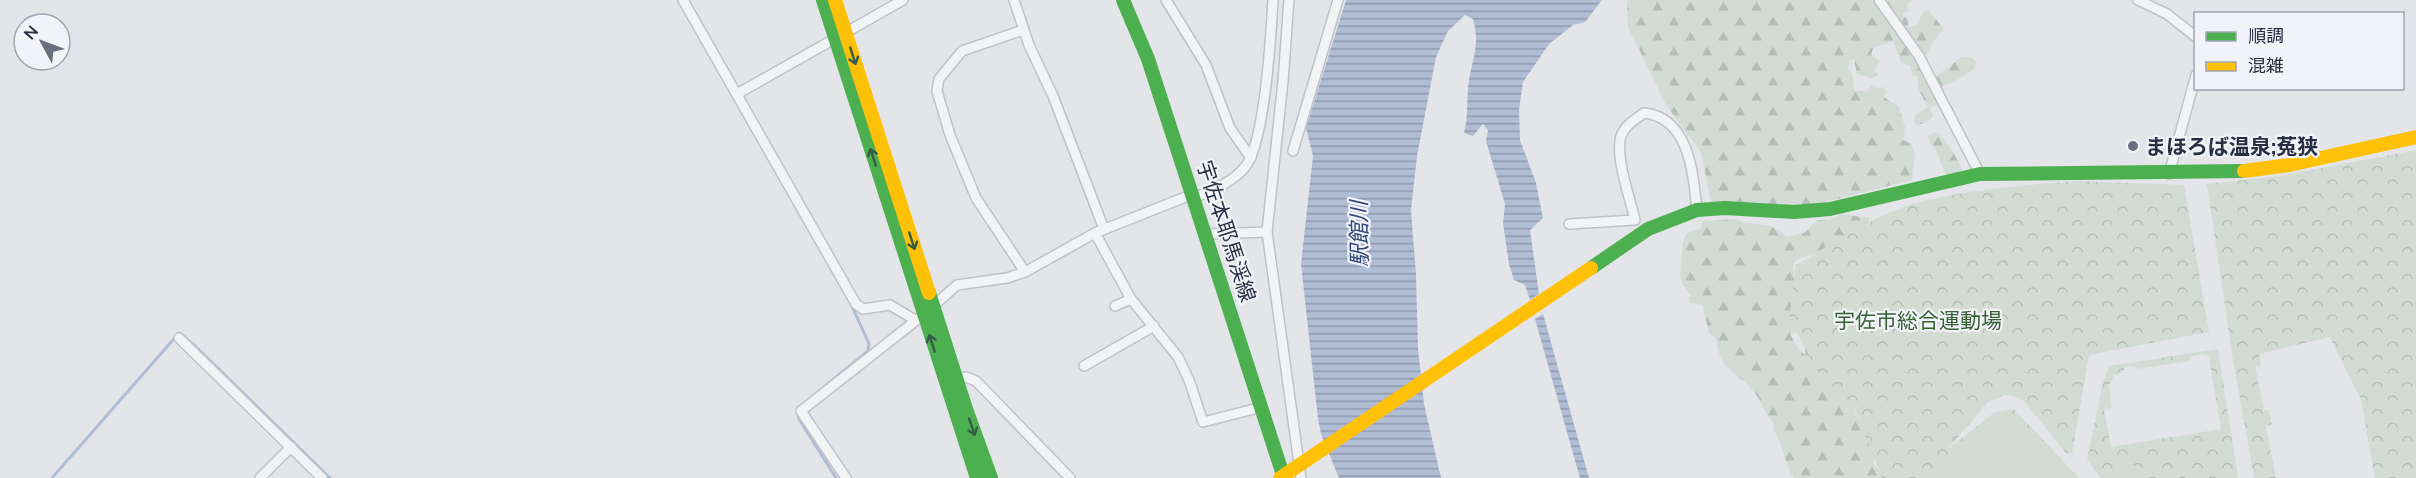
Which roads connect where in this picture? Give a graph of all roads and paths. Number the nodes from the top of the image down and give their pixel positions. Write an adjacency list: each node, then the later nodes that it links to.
1 (683, 0): 17 (street)
2 (823, 0): 15 (street)
3 (835, 0): 15 (street)
4 (903, 0): 15 (street)
5 (1014, 0): 13 (street)
6 (1123, 0): 23 (street, 宇佐本耶馬渓線)
7 (1166, 0): 20 (street)
8 (1273, 0): 20 (street)
9 (1289, 0): 27 (street)
10 (1338, 0): 19 (street)
11 (1879, 0): 21 (street)
12 (2138, 0): 14 (street)
13 (1023, 30): 26 (street); 29 (street)
14 (2194, 35)
15 (840, 36): 17 (street); 32 (street)
16 (2194, 82): 22 (street)
17 (737, 94): 32 (street)
18 (2416, 137): 22 (street)
19 (1293, 151)
20 (1251, 158): 23 (street)
21 (1980, 174): 22 (street); 24 (street)
22 (2169, 174)
23 (1194, 196): 26 (street); 28 (street, 宇佐本耶馬渓線)
24 (1697, 210): 25 (street); 45 (street, bridge)
25 (1569, 224)
26 (1100, 231): 29 (street); 30 (street)
27 (1267, 232): 28 (street); 46 (street)
28 (1206, 234): 37 (street, 宇佐本耶馬渓線)
29 (1025, 272): 32 (street)
30 (1131, 299): 31 (street); 33 (street)
31 (1115, 306)
32 (924, 314): 36 (street); 41 (street)
33 (1154, 326): 35 (street); 37 (street)
34 (179, 338): 38 (street)
35 (1084, 366)
36 (950, 381): 42 (street); 43 (street, one-way to 43); 44 (street)
37 (1262, 407): 45 (street, 宇佐本耶馬渓線)
38 (291, 447): 39 (street); 40 (street)
39 (260, 478)
40 (322, 478)
41 (846, 478)
42 (977, 478)
43 (991, 478)
44 (1070, 478)
45 (1282, 478)
46 (1301, 478)

